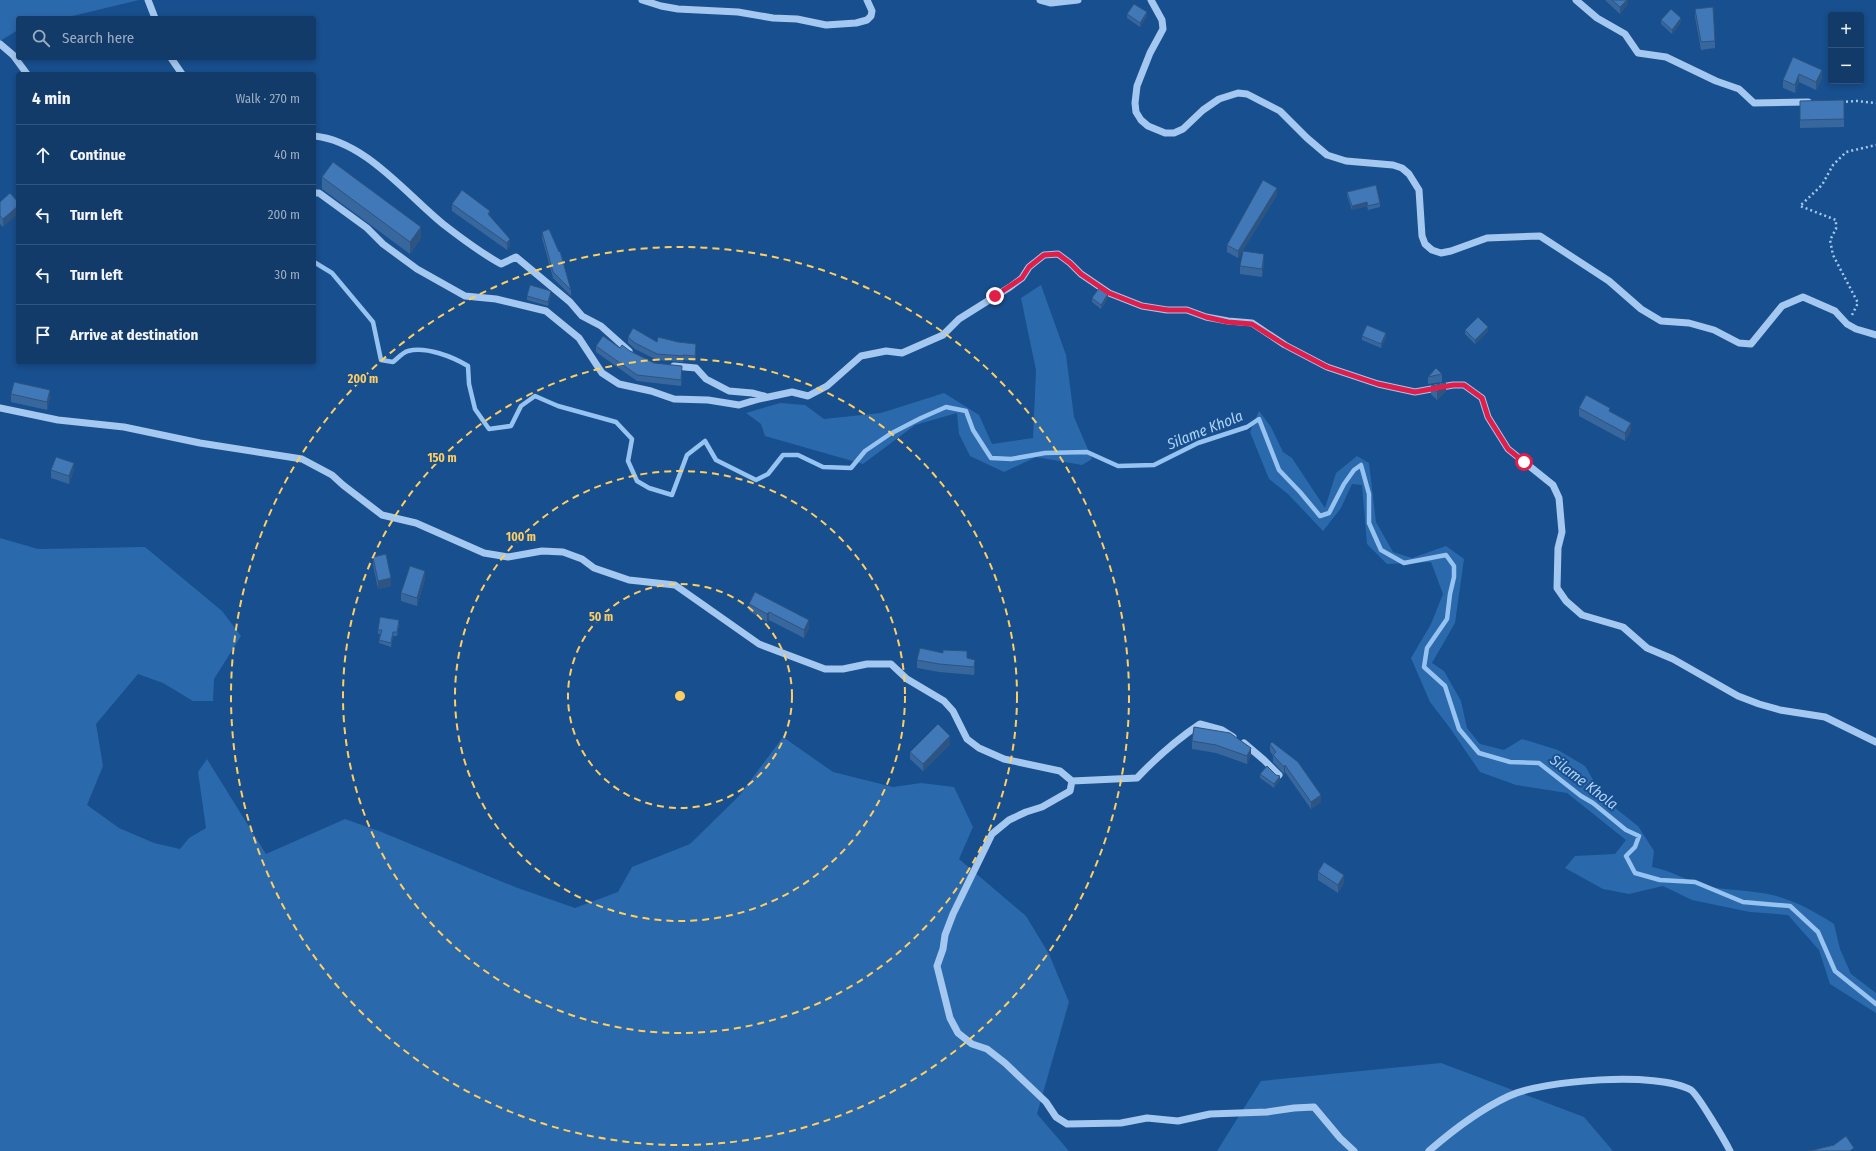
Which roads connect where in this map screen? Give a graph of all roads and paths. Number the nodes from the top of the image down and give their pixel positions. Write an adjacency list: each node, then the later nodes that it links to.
1 (148, 0): 8 (street)
2 (642, 0): 3 (street)
3 (867, 0)
4 (1040, 0): 5 (street)
5 (1078, 0)
6 (1151, 0): 21 (street)
7 (1576, 0): 15 (street)
8 (154, 16)
9 (0, 44): 10 (street)
10 (16, 58)
11 (17, 60): 13 (street)
12 (172, 60): 14 (street)
13 (26, 72)
14 (181, 72)
15 (1814, 102)
16 (1837, 102): 17 (path)
17 (1876, 103)
18 (316, 137): 23 (street)
19 (1876, 145): 21 (path)
20 (316, 194): 25 (street)
21 (1846, 324): 22 (street)
22 (1876, 335)
23 (638, 356)
24 (669, 366): 25 (street)
25 (766, 397): 27 (street)
26 (0, 408): 29 (street)
27 (1876, 742)
28 (1279, 775): 29 (street)
29 (1072, 781): 30 (street)
30 (1354, 1151)
31 (1429, 1151): 32 (street)
32 (1730, 1151)

